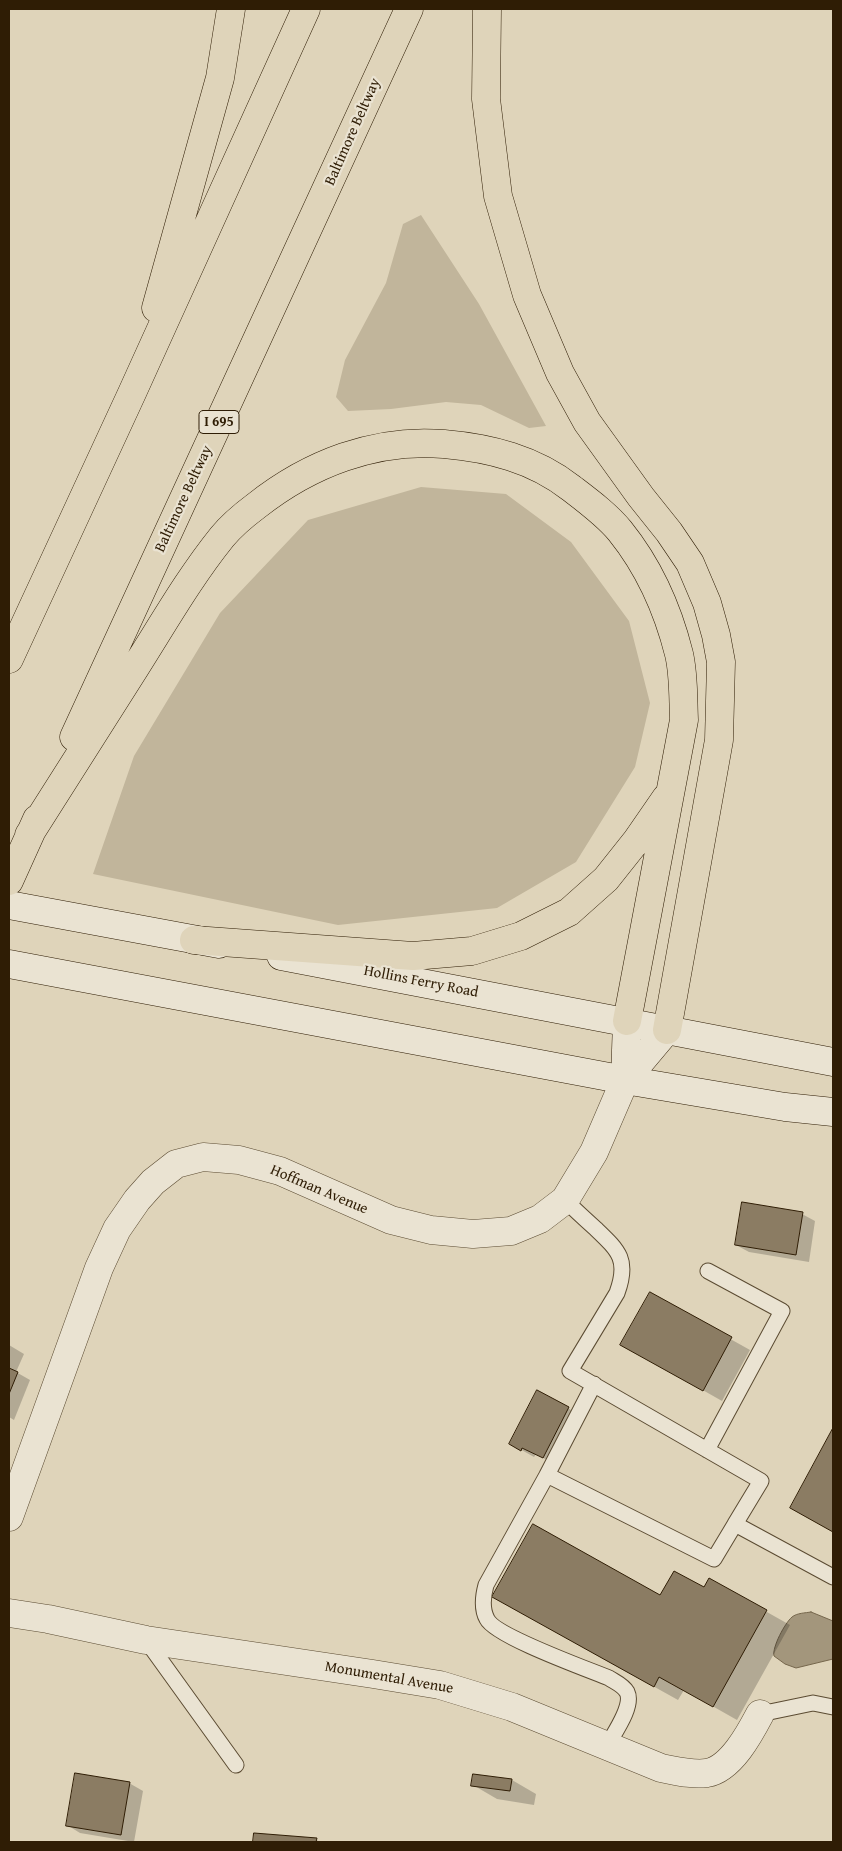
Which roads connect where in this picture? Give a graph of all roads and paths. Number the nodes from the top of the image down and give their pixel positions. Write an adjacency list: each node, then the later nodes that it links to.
1 (231, 9): 5 (highway)
2 (306, 9): 5 (highway)
3 (408, 9): 8 (highway, Baltimore Beltway / I 695)
4 (487, 9): 14 (highway)
5 (132, 393): 6 (highway)
6 (9, 659)
7 (672, 788): 8 (highway); 11 (highway); 13 (highway)
8 (29, 835): 9 (highway, Baltimore Beltway / I 695)
9 (9, 881)
10 (9, 905): 11 (street, Hollins Ferry Road)
11 (194, 940): 13 (street, Hollins Ferry Road)
12 (9, 964): 16 (street)
13 (627, 1021): 14 (street, Hollins Ferry Road); 16 (street)
14 (667, 1030): 15 (street, Hollins Ferry Road); 16 (street)
15 (833, 1062)
16 (625, 1080): 17 (street); 18 (street, Hoffman Avenue)
17 (833, 1112)
18 (565, 1200): 20 (lane); 23 (street, Hoffman Avenue)
19 (708, 1271): 21 (lane)
20 (594, 1384): 21 (lane); 22 (lane)
21 (707, 1450): 24 (lane)
22 (547, 1476): 24 (lane); 30 (lane)
23 (9, 1517)
24 (735, 1524): 25 (lane)
25 (833, 1577)
26 (9, 1613): 27 (street, Monumental Avenue)
27 (146, 1640): 30 (street, Monumental Avenue); 31 (lane)
28 (833, 1707): 29 (lane)
29 (760, 1714): 30 (street, Monumental Avenue)
30 (607, 1746)
31 (236, 1766)

